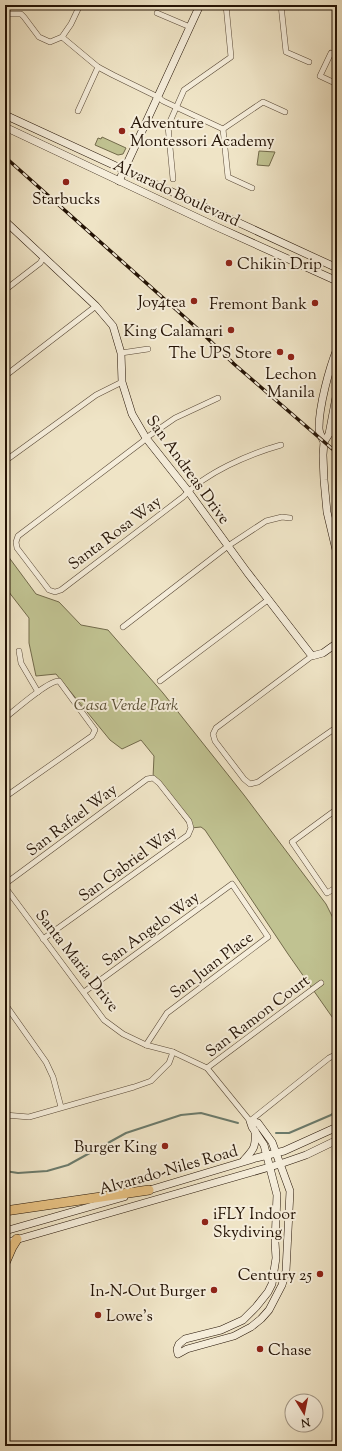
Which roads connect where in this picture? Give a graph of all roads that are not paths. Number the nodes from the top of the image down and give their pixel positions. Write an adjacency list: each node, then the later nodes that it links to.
1 (80, 5): 8 (street)
2 (200, 5): 7 (main road)
3 (226, 5): 14 (street)
4 (281, 5): 10 (street)
5 (157, 13): 7 (street)
6 (5, 14): 8 (street)
7 (190, 27): 13 (main road)
8 (62, 37): 11 (street)
9 (331, 53): 12 (street)
10 (309, 62)
11 (98, 66): 13 (street); 15 (street)
12 (337, 84)
13 (158, 97): 14 (street); 20 (main road)
14 (176, 108): 19 (street); 21 (street)
15 (78, 111)
16 (285, 112): 19 (street)
17 (5, 116): 20 (main road, Alvarado Boulevard)
18 (5, 126): 22 (main road, Alvarado Boulevard)
19 (223, 129): 23 (street)
20 (125, 170): 22 (main road); 26 (main road, Alvarado Boulevard)
21 (173, 179)
22 (119, 180): 27 (main road, Alvarado Boulevard)
23 (252, 188)
24 (5, 221): 25 (main road, San Andreas Drive)
25 (44, 257): 28 (street); 29 (main road, San Andreas Drive)
26 (337, 268)
27 (337, 281)
28 (5, 290)
29 (96, 306): 32 (main road, San Andreas Drive); 33 (street)
30 (148, 349): 32 (street)
31 (337, 349): 38 (main road)
32 (121, 353): 34 (main road, San Andreas Drive)
33 (5, 376)
34 (122, 382): 37 (main road, San Andreas Drive); 40 (street)
35 (337, 392): 38 (main road)
36 (218, 398): 37 (street)
37 (146, 438): 41 (main road, San Andreas Drive); 41 (street, Santa Rosa Way)
38 (324, 442): 44 (main road)
39 (281, 445): 41 (street, Santa Rosa Way)
40 (5, 461)
41 (188, 491): 43 (main road, San Andreas Drive)
42 (290, 518): 43 (street)
43 (228, 546): 45 (main road, San Andreas Drive); 46 (street)
44 (337, 554)
45 (269, 600): 49 (main road, San Andreas Drive); 50 (street)
46 (123, 628)
47 (337, 643): 49 (main road)
48 (19, 651): 51 (street)
49 (312, 656): 53 (street)
50 (160, 681)
51 (38, 692): 52 (street); 55 (street)
52 (5, 718)
53 (337, 727)
54 (153, 778): 57 (street, San Rafael Way); 61 (street, San Gabriel Way)
55 (5, 797)
56 (337, 809): 60 (street)
57 (5, 884)
58 (232, 884): 63 (street, San Angelo Way); 65 (street, San Juan Place)
59 (5, 887): 61 (street, Santa Maria Drive)
60 (337, 887)
61 (43, 939): 63 (street, Santa Maria Drive)
62 (322, 983): 68 (street, San Ramon Court)
63 (84, 992): 65 (street, Santa Maria Drive)
64 (5, 1004): 69 (street)
65 (146, 1045): 66 (street, Santa Maria Drive)
66 (173, 1052): 68 (street, Santa Maria Drive); 69 (street)
67 (337, 1054): 71 (street)
68 (208, 1068): 71 (street, Santa Maria Drive)
69 (61, 1107): 70 (street)
70 (5, 1115)
71 (250, 1121): 73 (main road, Santa Maria Drive); 75 (main road, Santa Maria Drive)
72 (337, 1127): 75 (main road, Alvarado-Niles Road)
73 (255, 1131): 76 (main road, Santa Maria Drive); 77 (main road)
74 (337, 1140): 78 (main road, Alvarado-Niles Road)
75 (276, 1153): 76 (main road, Alvarado-Niles Road); 78 (main road, Santa Maria Drive)
76 (267, 1155): 77 (main road, Alvarado-Niles Road); 79 (main road, Santa Maria Drive)
77 (242, 1162): 80 (main road, Alvarado-Niles Road)
78 (280, 1164): 79 (main road, Alvarado-Niles Road); 79 (main road, Santa Maria Drive)
79 (270, 1167): 83 (main road, Alvarado-Niles Road)
80 (149, 1190): 81 (highway); 82 (main road, Alvarado-Niles Road)
81 (5, 1211)
82 (5, 1231)
83 (17, 1239): 84 (main road, Alvarado-Niles Road); 85 (highway)
84 (5, 1243)
85 (5, 1263)

